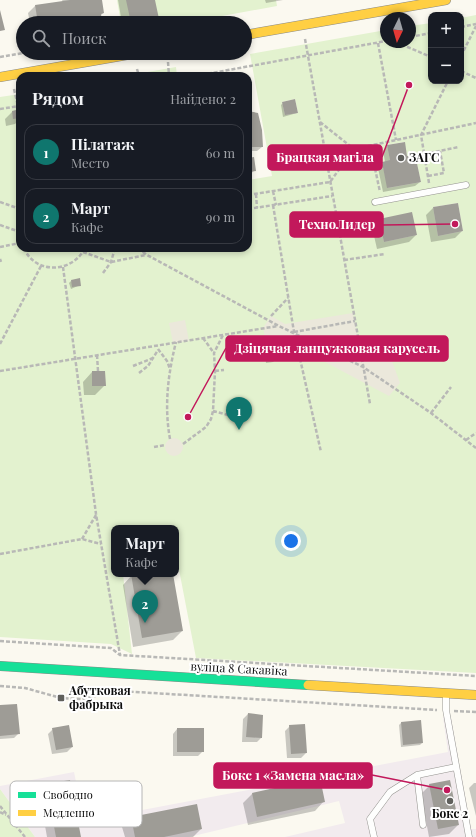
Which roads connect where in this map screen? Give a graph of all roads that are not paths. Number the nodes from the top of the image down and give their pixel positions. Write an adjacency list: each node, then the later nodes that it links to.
1 (446, 0): 2 (main road)
2 (252, 34)
3 (98, 60): 4 (main road)
4 (29, 72)
5 (16, 74): 6 (main road)
6 (0, 77)
7 (466, 185): 8 (lane)
8 (375, 202)
9 (0, 666): 10 (main road, вуліца 8 Сакавіка)
10 (446, 693): 11 (main road, вуліца 8 Сакавіка); 12 (lane)
11 (476, 695)
12 (456, 767): 13 (lane); 16 (lane)
13 (417, 775): 14 (lane); 15 (lane)
14 (423, 825)
15 (374, 837)
16 (469, 837)

